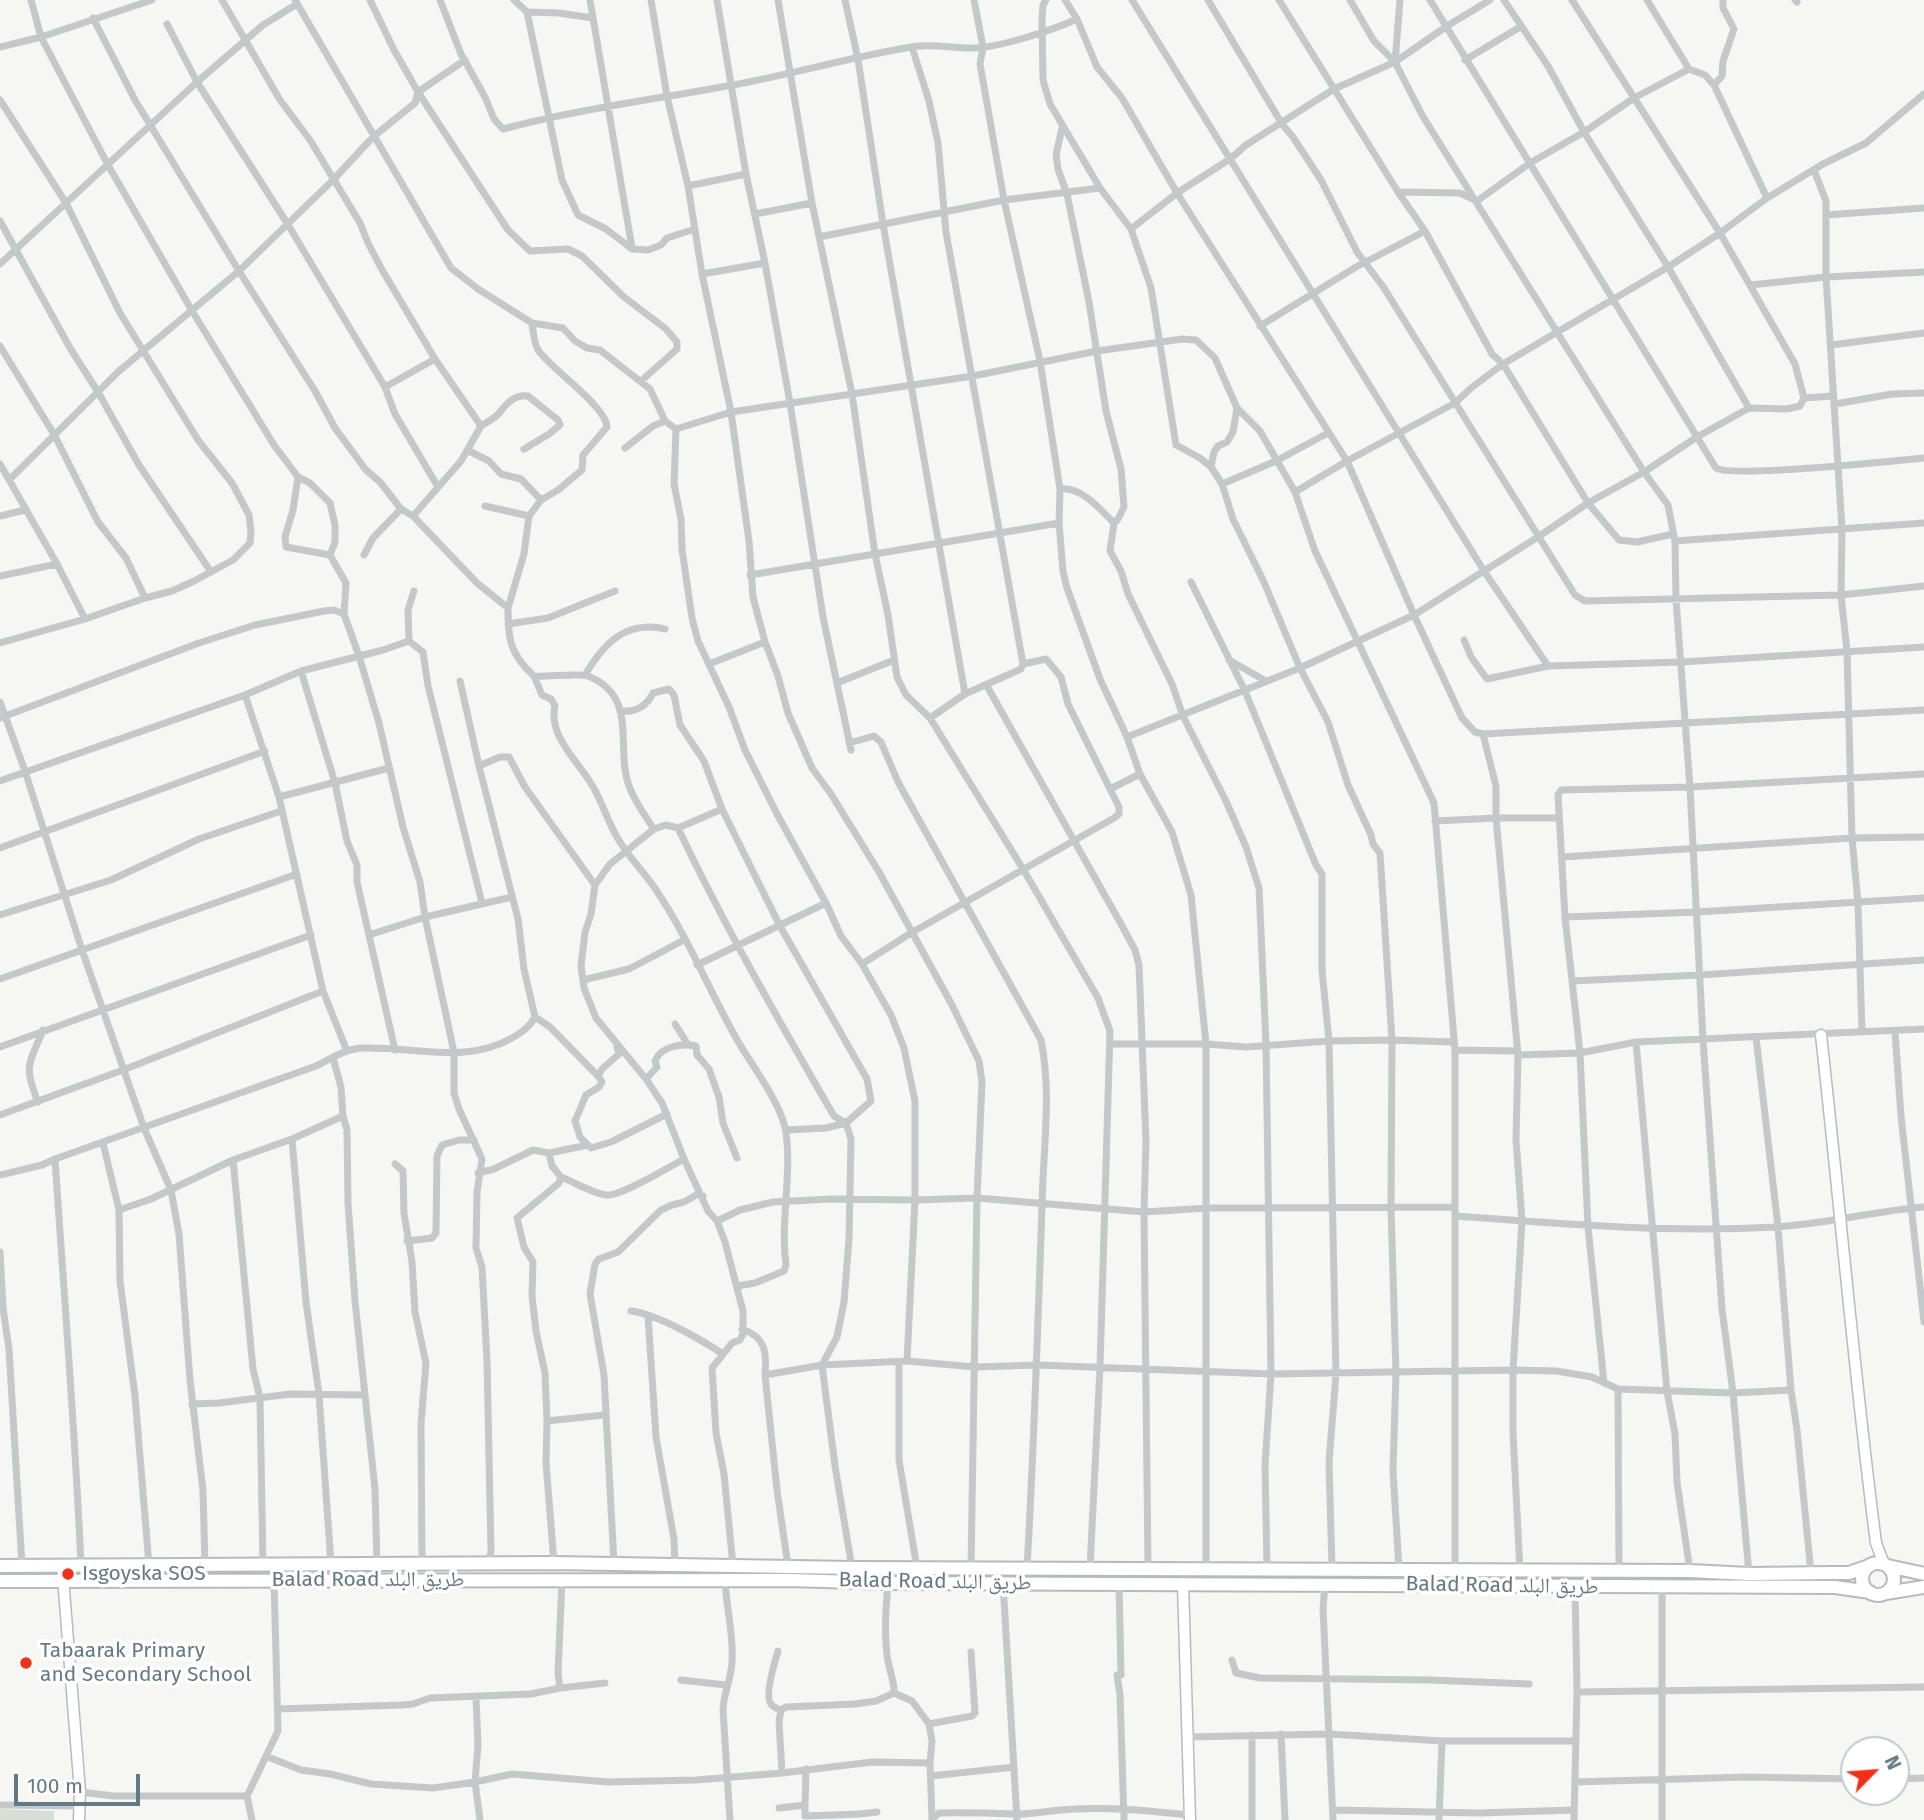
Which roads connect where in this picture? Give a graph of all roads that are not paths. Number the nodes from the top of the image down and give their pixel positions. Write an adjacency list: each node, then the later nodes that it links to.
1 (31, 0): 35 (street)
2 (152, 0): 28 (street)
3 (222, 0): 36 (street)
4 (370, 0): 50 (street)
5 (440, 0): 41 (street)
6 (514, 0): 27 (street)
7 (590, 0): 29 (street)
8 (651, 0): 52 (street)
9 (717, 0): 47 (street)
10 (778, 0): 45 (street)
11 (845, 0): 40 (street)
12 (974, 0): 39 (street)
13 (1046, 0): 34 (street)
14 (1065, 0): 30 (street)
15 (1132, 0): 62 (street)
16 (1208, 0): 57 (street)
17 (1279, 0): 49 (street)
18 (1350, 0): 43 (street)
19 (1400, 0): 43 (street)
20 (1430, 0): 32 (street)
21 (1490, 0): 32 (street)
22 (1504, 0): 33 (street)
23 (1572, 0): 53 (street)
24 (1647, 0): 44 (street)
25 (1723, 0): 48 (street)
26 (296, 2): 36 (street); 61 (street)
27 (527, 12): 29 (street); 56 (street)
28 (93, 18): 35 (street); 58 (street)
29 (593, 18): 55 (street)
30 (1077, 19): 34 (street); 71 (street)
31 (167, 24): 46 (street)
32 (1447, 26): 42 (street); 43 (street)
33 (1520, 27): 42 (street); 60 (street)
34 (1043, 32): 39 (street); 59 (street)
35 (41, 37): 37 (street); 64 (street)
36 (246, 39): 46 (street); 67 (street)
37 (0, 47)
38 (912, 47): 39 (street); 40 (street); 79 (street)
39 (983, 47): 74 (street)
40 (858, 59): 45 (street); 84 (street)
41 (465, 60): 50 (street); 56 (street)
42 (1465, 60): 63 (street)
43 (1395, 62): 49 (street); 75 (street)
44 (1689, 69): 48 (street); 53 (street)
45 (792, 74): 47 (street); 77 (street)
46 (198, 82): 58 (street); 83 (street)
47 (732, 85): 52 (street); 66 (street)
48 (1714, 85): 73 (street)
49 (1334, 89): 57 (street); 70 (street)
50 (418, 92): 61 (street); 117 (street)
51 (1924, 94): 65 (street)
52 (667, 96): 55 (street); 68 (street)
53 (1634, 98): 60 (street); 88 (street)
54 (0, 100): 76 (street)
55 (607, 108): 56 (street); 91 (street)
56 (548, 117): 91 (street)
57 (1282, 124): 62 (street); 93 (street)
58 (152, 126): 64 (street); 96 (street)
59 (1062, 128): 69 (street); 72 (street)
60 (1584, 132): 63 (street); 95 (street)
61 (373, 137): 67 (street); 104 (street)
62 (1230, 159): 71 (street); 101 (street)
63 (1530, 163): 75 (street); 102 (street)
64 (108, 165): 76 (street); 103 (street)
65 (1814, 170): 73 (street); 81 (street)
66 (746, 174): 68 (street); 80 (street)
67 (334, 180): 83 (street); 113 (street)
68 (688, 186): 85 (street)
69 (1100, 188): 72 (street); 86 (street)
70 (1398, 192): 75 (street); 87 (street)
71 (1177, 193): 86 (street); 105 (street)
72 (1067, 194): 74 (street); 112 (street)
73 (1767, 198): 88 (street)
74 (1004, 200): 79 (street); 114 (street)
75 (1477, 201): 106 (street)
76 (66, 203): 90 (street); 111 (street)
77 (812, 203): 80 (street); 89 (street)
78 (1924, 208): 81 (street)
79 (944, 213): 84 (street); 116 (street)
80 (755, 214): 92 (street)
81 (1826, 215): 99 (street)
82 (0, 221): 90 (street)
83 (287, 223): 96 (street); 119 (street)
84 (883, 224): 89 (street); 118 (street)
85 (695, 229): 91 (street); 98 (street)
86 (1131, 229): 108 (street)
87 (1425, 231): 93 (street); 115 (street)
88 (1720, 233): 95 (street); 100 (street)
89 (820, 237): 122 (street)
90 (16, 248): 94 (street); 120 (street)
91 (632, 249)
92 (765, 263): 98 (street); 125 (street)
93 (1366, 263): 101 (street); 126 (street)
94 (0, 264)
95 (1668, 267): 102 (street); 128 (street)
96 (239, 271): 103 (street); 156 (street)
97 (1924, 272): 99 (street)
98 (702, 274): 129 (street)
99 (1826, 277): 100 (street); 109 (street)
100 (1749, 285): 123 (street)
101 (1315, 293): 105 (street); 134 (street)
102 (1614, 300): 106 (street); 136 (street)
103 (191, 309): 111 (street); 147 (street)
104 (532, 323): 117 (street); 153 (street)
105 (1260, 326): 133 (street)
106 (1559, 332): 115 (street); 146 (street)
107 (1924, 333): 109 (street)
108 (1161, 344): 112 (street); 127 (street); 145 (street)
109 (1830, 345): 124 (street)
110 (0, 346): 135 (street)
111 (144, 349): 120 (street); 175 (street)
112 (1097, 351): 114 (street); 162 (street)
113 (435, 359): 119 (street); 131 (street)
114 (1040, 361): 116 (street); 151 (street)
115 (1503, 364): 126 (street); 154 (street)
116 (973, 376): 118 (street); 165 (street)
117 (640, 381): 130 (street)
118 (911, 385): 122 (street); 168 (street)
119 (385, 387): 150 (street)
120 (98, 392): 135 (street); 175 (street)
121 (1924, 393): 124 (street)
122 (852, 394): 125 (street); 169 (street)
123 (1804, 398): 124 (street); 128 (street)
124 (1834, 400): 144 (street)
125 (790, 403): 129 (street); 173 (street)
126 (1455, 403): 134 (street); 166 (street)
127 (1237, 408): 141 (street); 145 (street)
128 (1749, 408): 136 (street)
129 (731, 412): 132 (street); 176 (street)
130 (665, 421): 132 (street); 137 (street)
131 (481, 426): 138 (street); 139 (street)
132 (676, 429): 202 (street)
133 (1328, 433): 141 (street); 142 (street)
134 (1401, 433): 142 (street); 174 (street)
135 (55, 436): 148 (street); 183 (street)
136 (1697, 436): 144 (street); 146 (street)
137 (625, 447)
138 (524, 449)
139 (467, 450): 150 (street); 153 (street)
140 (1924, 458): 144 (street)
141 (1276, 461): 149 (street); 152 (street)
142 (1347, 461): 152 (street); 187 (street)
143 (0, 464): 148 (street)
144 (1836, 465): 164 (street)
145 (1211, 467): 149 (street)
146 (1644, 472): 154 (street); 167 (street)
147 (298, 477): 170 (street); 170 (street)
148 (10, 479): 157 (street)
149 (1222, 484): 205 (street)
150 (438, 487): 159 (street)
151 (1060, 489): 161 (street); 162 (street)
152 (1294, 492): 194 (street)
153 (541, 500): 160 (street)
154 (1588, 503): 166 (street); 167 (street)
155 (485, 506): 160 (street)
156 (401, 509): 159 (street); 171 (street)
157 (25, 510): 158 (street); 172 (street)
158 (0, 516)
159 (413, 516): 185 (street)
160 (529, 516): 185 (street)
161 (1059, 523): 165 (street); 225 (street)
162 (1114, 523): 220 (street)
163 (1924, 523): 164 (street)
164 (1842, 529): 167 (street); 182 (street)
165 (1000, 533): 168 (street); 203 (street)
166 (1538, 537): 174 (street); 184 (street)
167 (1674, 537): 184 (street)
168 (939, 543): 169 (street); 214 (street)
169 (875, 554): 173 (street); 199 (street)
170 (330, 555): 186 (street)
171 (364, 555)
172 (57, 564): 177 (street); 188 (street)
173 (814, 565): 176 (street); 211 (street)
174 (1484, 571): 187 (street); 204 (street)
175 (211, 572): 183 (street)
176 (750, 575): 193 (street)
177 (0, 576)
178 (1191, 582): 200 (street)
179 (1924, 586): 182 (street)
180 (414, 591): 192 (street)
181 (615, 592): 189 (street)
182 (1841, 595): 184 (street); 197 (street)
183 (145, 598): 188 (street)
184 (1676, 600): 201 (street)
185 (508, 608): 189 (street)
186 (344, 614): 198 (street); 221 (street)
187 (1414, 615): 194 (street); 224 (street)
188 (85, 619): 195 (street)
189 (508, 624): 208 (street)
190 (665, 629): 207 (street)
191 (1464, 640): 204 (street)
192 (409, 641): 198 (street); 259 (street)
193 (765, 642): 202 (street); 268 (street)
194 (1358, 642): 205 (street); 242 (street)
195 (0, 643)
196 (1924, 647): 197 (street)
197 (1847, 652): 201 (street); 219 (street)
198 (359, 656): 206 (street); 228 (street)
199 (894, 660): 211 (street); 222 (street)
200 (1229, 660): 210 (street); 213 (street)
201 (1681, 662): 204 (street); 223 (street)
202 (709, 664): 260 (street)
203 (1023, 664): 212 (street); 236 (street)
204 (1548, 666)
205 (1300, 668): 210 (street); 292 (street)
206 (300, 671): 215 (street); 234 (street)
207 (585, 675): 208 (street); 218 (street)
208 (534, 676): 251 (street)
209 (460, 681): 227 (street)
210 (1266, 681): 213 (street)
211 (837, 683): 262 (street)
212 (987, 686): 214 (street); 248 (street)
213 (1245, 691): 220 (street); 294 (street)
214 (965, 694): 222 (street)
215 (245, 695): 226 (street); 229 (street)
216 (0, 702): 221 (street)
217 (1924, 710): 219 (street)
218 (620, 711): 238 (street); 244 (street)
219 (1848, 714): 223 (street); 232 (street)
220 (1182, 716): 225 (street); 300 (street)
221 (2, 717): 229 (street)
222 (930, 718): 253 (street)
223 (1685, 723): 224 (street); 235 (street)
224 (1483, 734): 240 (street)
225 (1127, 737): 230 (street)
226 (265, 751): 237 (street); 245 (street)
227 (479, 766): 255 (street); 257 (street)
228 (389, 768): 234 (street); 265 (street)
229 (25, 771): 233 (street); 245 (street)
230 (1140, 774): 236 (street); 299 (street)
231 (1924, 774): 232 (street)
232 (1850, 778): 235 (street); 247 (street)
233 (0, 781)
234 (335, 783): 237 (street); 270 (street)
235 (1690, 787): 241 (street); 250 (street)
236 (1110, 789): 248 (street)
237 (279, 797): 239 (street)
238 (722, 809): 243 (street); 267 (street)
239 (281, 811): 254 (street); 256 (street)
240 (1496, 817): 241 (street); 242 (street); 307 (street)
241 (1559, 818): 252 (street)
242 (1435, 821): 302 (street)
243 (678, 828): 244 (street); 272 (street)
244 (654, 829): 251 (street)
245 (43, 832): 249 (street); 256 (street)
246 (1924, 837): 247 (street)
247 (1852, 838): 250 (street); 261 (street)
248 (1074, 840): 253 (street); 295 (street)
249 (0, 848)
250 (1694, 849): 252 (street); 263 (street)
251 (626, 852): 255 (street); 271 (street)
252 (1562, 857): 266 (street)
253 (1023, 869): 262 (street); 298 (street)
254 (297, 874): 269 (street); 273 (street)
255 (595, 885): 280 (street)
256 (64, 895): 264 (street); 273 (street)
257 (512, 897): 259 (street); 284 (street)
258 (1924, 898): 261 (street)
259 (482, 903): 265 (street)
260 (826, 903): 267 (street); 275 (street)
261 (1858, 903): 263 (street); 276 (street)
262 (964, 904): 268 (street); 339 (street)
263 (1697, 912): 266 (street); 278 (street)
264 (0, 915)
265 (425, 917): 270 (street); 306 (street)
266 (1565, 917): 281 (street)
267 (780, 926): 272 (street); 317 (street)
268 (911, 933): 275 (street); 335 (street)
269 (311, 935): 282 (street); 283 (street)
270 (369, 936): 304 (street)
271 (684, 940): 277 (street); 280 (street)
272 (737, 946): 277 (street); 317 (street)
273 (82, 950): 279 (street); 283 (street)
274 (1924, 960): 276 (street)
275 (862, 964): 338 (street)
276 (1860, 964): 278 (street); 288 (street)
277 (697, 965): 319 (street)
278 (1700, 975): 281 (street); 293 (street)
279 (0, 979)
280 (583, 980): 301 (street)
281 (1572, 981): 308 (street)
282 (323, 992): 305 (street); 310 (street)
283 (103, 1010): 287 (street); 310 (street)
284 (535, 1017): 306 (street); 311 (street)
285 (675, 1024): 297 (street)
286 (1924, 1029): 289 (street)
287 (43, 1030): 303 (street); 313 (street)
288 (1863, 1032): 289 (street); 290 (street)
289 (1895, 1032): 344 (street)
290 (1821, 1035): 291 (street); 350 (street)
291 (1756, 1037): 293 (street); 354 (street)
292 (1392, 1040): 294 (street); 302 (street); 343 (street)
293 (1703, 1040): 296 (street); 356 (street)
294 (1329, 1041): 300 (street); 345 (street)
295 (1144, 1042): 298 (street); 299 (street); 348 (street)
296 (1636, 1042): 308 (street); 355 (street)
297 (687, 1043): 312 (street); 325 (street)
298 (1111, 1044): 347 (street)
299 (1206, 1044): 300 (street); 342 (street)
300 (1266, 1044): 340 (street)
301 (617, 1046): 311 (street); 312 (street)
302 (1454, 1046): 307 (street); 349 (street)
303 (0, 1047)
304 (395, 1049): 305 (street); 306 (street)
305 (347, 1051): 309 (street)
306 (454, 1052): 321 (street)
307 (1518, 1053): 308 (street); 352 (street)
308 (1580, 1053): 353 (street)
309 (333, 1058): 316 (street); 318 (street)
310 (123, 1070): 313 (street); 318 (street)
311 (598, 1076): 323 (street)
312 (646, 1079): 314 (street)
313 (38, 1102): 315 (street)
314 (667, 1114): 323 (street); 327 (street)
315 (0, 1115)
316 (343, 1116): 320 (street); 386 (street)
317 (846, 1123): 319 (street); 336 (street)
318 (144, 1128): 322 (street); 333 (street)
319 (786, 1130): 337 (street)
320 (292, 1139): 328 (street); 385 (street)
321 (474, 1140): 330 (street); 357 (street)
322 (103, 1143): 326 (street); 346 (street)
323 (588, 1145): 324 (street)
324 (549, 1153): 330 (street); 332 (street)
325 (737, 1158)
326 (55, 1159): 331 (street); 399 (street)
327 (684, 1159): 332 (street); 334 (street)
328 (233, 1160): 333 (street); 387 (street)
329 (396, 1164): 357 (street)
330 (478, 1173): 391 (street)
331 (0, 1175)
332 (561, 1177): 390 (street)
333 (171, 1190): 346 (street); 388 (street)
334 (702, 1196): 351 (street); 389 (street)
335 (977, 1198): 338 (street); 339 (street); 368 (street)
336 (849, 1199): 337 (street); 338 (street); 366 (street)
337 (785, 1200): 351 (street); 359 (street)
338 (915, 1200): 365 (street)
339 (1042, 1202): 347 (street); 367 (street)
340 (1268, 1207): 342 (street); 345 (street); 375 (street)
341 (1924, 1207): 344 (street)
342 (1208, 1208): 348 (street); 373 (street)
343 (1391, 1208): 345 (street); 349 (street); 374 (street)
344 (1913, 1208): 350 (street); 362 (street)
345 (1332, 1209): 376 (street)
346 (119, 1210): 400 (street)
347 (1103, 1210): 348 (street); 369 (street)
348 (1144, 1212): 372 (street)
349 (1455, 1212): 352 (street); 370 (street)
350 (1841, 1218): 354 (street); 402 (street)
351 (717, 1221): 359 (street)
352 (1522, 1221): 353 (street); 371 (street)
353 (1588, 1227): 355 (street); 380 (street)
354 (1779, 1227): 356 (street); 382 (street)
355 (1654, 1229): 356 (street); 383 (street)
356 (1717, 1229): 384 (street)
357 (407, 1241): 396 (street)
358 (0, 1252): 379 (street)
359 (737, 1286): 363 (street)
360 (631, 1311): 361 (street)
361 (648, 1316): 364 (street); 405 (street)
362 (1924, 1322)
363 (742, 1329): 364 (street); 377 (street)
364 (723, 1354): 406 (street)
365 (903, 1362): 366 (street); 368 (street); 409 (street)
366 (822, 1364): 377 (street); 408 (street)
367 (1038, 1365): 368 (street); 369 (street); 415 (street)
368 (975, 1367): 410 (street)
369 (1100, 1367): 372 (street); 416 (street)
370 (1456, 1370): 371 (street); 374 (street); 418 (street)
371 (1513, 1370): 380 (street); 419 (street)
372 (1148, 1371): 373 (street); 411 (street)
373 (1208, 1373): 375 (street); 412 (street)
374 (1396, 1373): 376 (street); 417 (street)
375 (1271, 1374): 376 (street); 413 (street)
376 (1336, 1374): 414 (street)
377 (765, 1375): 407 (street)
378 (0, 1376): 379 (street)
379 (9, 1376): 404 (street)
380 (1604, 1383): 381 (street)
381 (1618, 1389): 383 (street); 420 (street)
382 (1791, 1390): 384 (street); 422 (street)
383 (1667, 1391): 384 (street); 421 (street)
384 (1733, 1393): 423 (street)
385 (319, 1394): 386 (street); 387 (street); 394 (street)
386 (364, 1395): 395 (street)
387 (260, 1398): 388 (street); 393 (street)
388 (192, 1404): 401 (street)
389 (604, 1415): 390 (street); 397 (street)
390 (547, 1421): 392 (street)
391 (489, 1563): 392 (highway, Balad Road طريق البلد); 396 (highway, Balad Road طريق البلد)
392 (554, 1563): 397 (highway, Balad Road طريق البلد)
393 (262, 1564): 394 (highway, Balad Road طريق البلد); 401 (highway, Balad Road طريق البلد)
394 (331, 1564): 395 (highway, Balad Road طريق البلد)
395 (377, 1564): 396 (highway, Balad Road طريق البلد)
396 (422, 1564)
397 (614, 1564): 405 (highway, Balad Road طريق البلد)
398 (62, 1565): 399 (highway, Balad Road طريق البلد); 404 (highway, Balad Road طريق البلد); 425 (street)
399 (81, 1565): 400 (highway, Balad Road طريق البلد)
400 (149, 1565): 401 (highway, Balad Road طريق البلد)
401 (205, 1565)
402 (1878, 1565): 422 (highway, Balad Road طريق البلد); 424 (highway, Balad Road طريق البلد); 438 (highway); 439 (highway)
403 (0, 1566): 404 (highway, Balad Road طريق البلد)
404 (22, 1566)
405 (675, 1566): 406 (highway, Balad Road طريق البلد)
406 (733, 1566): 407 (highway, Balad Road طريق البلد)
407 (788, 1566): 408 (highway, Balad Road طريق البلد)
408 (852, 1568): 409 (highway, Balad Road طريق البلد)
409 (917, 1568): 410 (highway, Balad Road طريق البلد)
410 (971, 1568): 415 (highway, Balad Road طريق البلد)
411 (1149, 1568): 412 (highway, Balad Road طريق البلد); 416 (highway, Balad Road طريق البلد)
412 (1206, 1568): 413 (highway, Balad Road طريق البلد)
413 (1267, 1568): 414 (highway, Balad Road طريق البلد)
414 (1332, 1568): 417 (highway, Balad Road طريق البلد)
415 (1027, 1569): 416 (highway, Balad Road طريق البلد)
416 (1090, 1569)
417 (1399, 1569): 418 (highway, Balad Road طريق البلد)
418 (1455, 1570): 419 (highway, Balad Road طريق البلد)
419 (1520, 1571): 420 (highway, Balad Road طريق البلد)
420 (1619, 1571): 421 (highway, Balad Road طريق البلد)
421 (1690, 1571): 423 (highway, Balad Road طريق البلد)
422 (1811, 1573): 423 (highway, Balad Road طريق البلد)
423 (1749, 1574)
424 (1924, 1574)
425 (64, 1580): 426 (highway, Balad Road طريق البلد); 429 (highway, Balad Road طريق البلد); 474 (street)
426 (274, 1580): 427 (highway, Balad Road طريق البلد); 454 (street)
427 (562, 1580): 428 (highway, Balad Road طريق البلد); 449 (street)
428 (725, 1580): 430 (highway, Balad Road طريق البلد); 447 (street)
429 (0, 1581)
430 (888, 1583): 431 (highway, Balad Road طريق البلد); 452 (street)
431 (1003, 1583): 432 (highway, Balad Road طريق البلد); 465 (street)
432 (1119, 1583): 433 (highway, Balad Road طريق البلد); 480 (street)
433 (1183, 1583): 434 (highway, Balad Road طريق البلد); 460 (street)
434 (1325, 1584): 435 (highway, Balad Road طريق البلد); 443 (street)
435 (1575, 1587): 436 (highway, Balad Road طريق البلد); 451 (street)
436 (1661, 1587): 438 (highway, Balad Road طريق البلد); 450 (street)
437 (1924, 1587): 439 (highway)
438 (1870, 1592): 439 (highway)
439 (1886, 1593)
440 (778, 1651): 455 (street)
441 (971, 1653): 456 (street)
442 (1232, 1660): 443 (street)
443 (1326, 1679): 446 (street); 458 (street)
444 (681, 1680): 447 (street)
445 (605, 1683): 449 (street)
446 (1529, 1684)
447 (726, 1685): 469 (street)
448 (1924, 1687): 450 (street)
449 (560, 1688): 453 (street)
450 (1663, 1691): 451 (street); 471 (street)
451 (1577, 1692): 462 (street)
452 (894, 1693): 455 (street); 456 (street)
453 (476, 1697): 454 (street); 472 (street)
454 (278, 1709): 463 (street)
455 (781, 1710): 467 (street)
456 (929, 1724): 464 (street)
457 (1281, 1734): 458 (street); 459 (street); 494 (street)
458 (1329, 1734): 461 (street); 481 (street)
459 (1252, 1735): 460 (street); 493 (street)
460 (1189, 1737): 486 (street)
461 (1442, 1741): 462 (street); 484 (street)
462 (1576, 1741): 473 (street)
463 (268, 1757): 472 (street); 475 (street)
464 (930, 1763): 466 (street); 468 (street)
465 (1014, 1767): 468 (street); 485 (street)
466 (806, 1769): 467 (street); 477 (street)
467 (782, 1773): 469 (street)
468 (932, 1776): 491 (street)
469 (726, 1778): 472 (street); 490 (street)
470 (1840, 1779): 471 (street)
471 (1662, 1781): 473 (street); 497 (street)
472 (475, 1782): 489 (street)
473 (1575, 1782): 482 (street)
474 (80, 1792): 475 (street); 478 (street)
475 (247, 1796): 488 (street)
476 (0, 1805): 478 (street)
477 (805, 1805): 479 (street); 483 (street)
478 (79, 1806): 487 (street)
479 (779, 1808)
480 (1124, 1809): 485 (street); 486 (street); 492 (street)
481 (1334, 1810): 484 (street); 495 (street)
482 (1574, 1810): 484 (street); 496 (street)
483 (877, 1812)
484 (1438, 1816)
485 (1017, 1817): 491 (street)
486 (1190, 1817)
487 (79, 1820)
488 (252, 1820)
489 (481, 1820)
490 (730, 1820)
491 (932, 1820)
492 (1124, 1820)
493 (1252, 1820)
494 (1285, 1820)
495 (1334, 1820)
496 (1574, 1820)
497 (1662, 1820)

